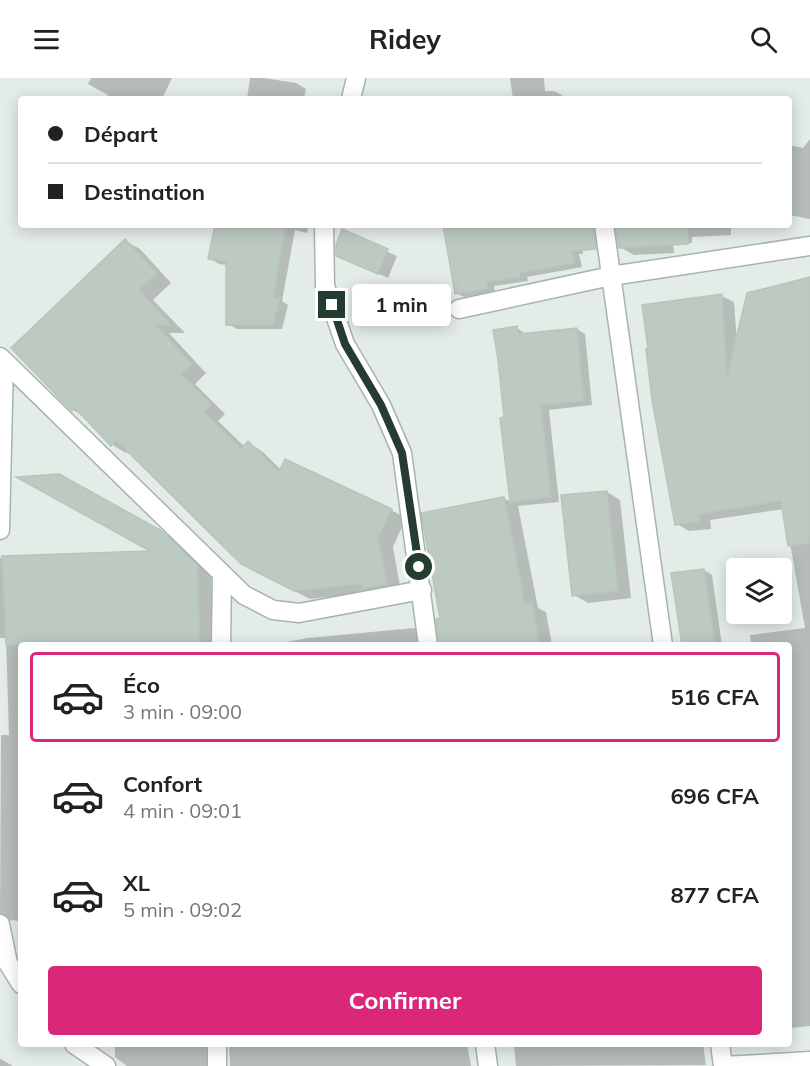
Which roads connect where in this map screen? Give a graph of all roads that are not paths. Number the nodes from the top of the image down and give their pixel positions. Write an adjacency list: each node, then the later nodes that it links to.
1 (356, 78): 2 (street)
2 (352, 96)
3 (324, 228): 11 (street)
4 (604, 228): 6 (street)
5 (810, 246): 6 (street)
6 (611, 276): 7 (street); 14 (street)
7 (459, 309)
8 (2, 359): 9 (street); 10 (street)
9 (0, 530)
10 (222, 574): 11 (street); 12 (street)
11 (422, 590): 13 (street)
12 (221, 642)
13 (428, 642)
14 (663, 642)
15 (0, 924): 16 (street)
16 (18, 979)
17 (78, 1047): 22 (street)
18 (217, 1047): 23 (street)
19 (485, 1047): 24 (street)
20 (720, 1047): 25 (street)
21 (810, 1061): 25 (street)
22 (106, 1066)
23 (217, 1066)
24 (488, 1066)
25 (723, 1066)

